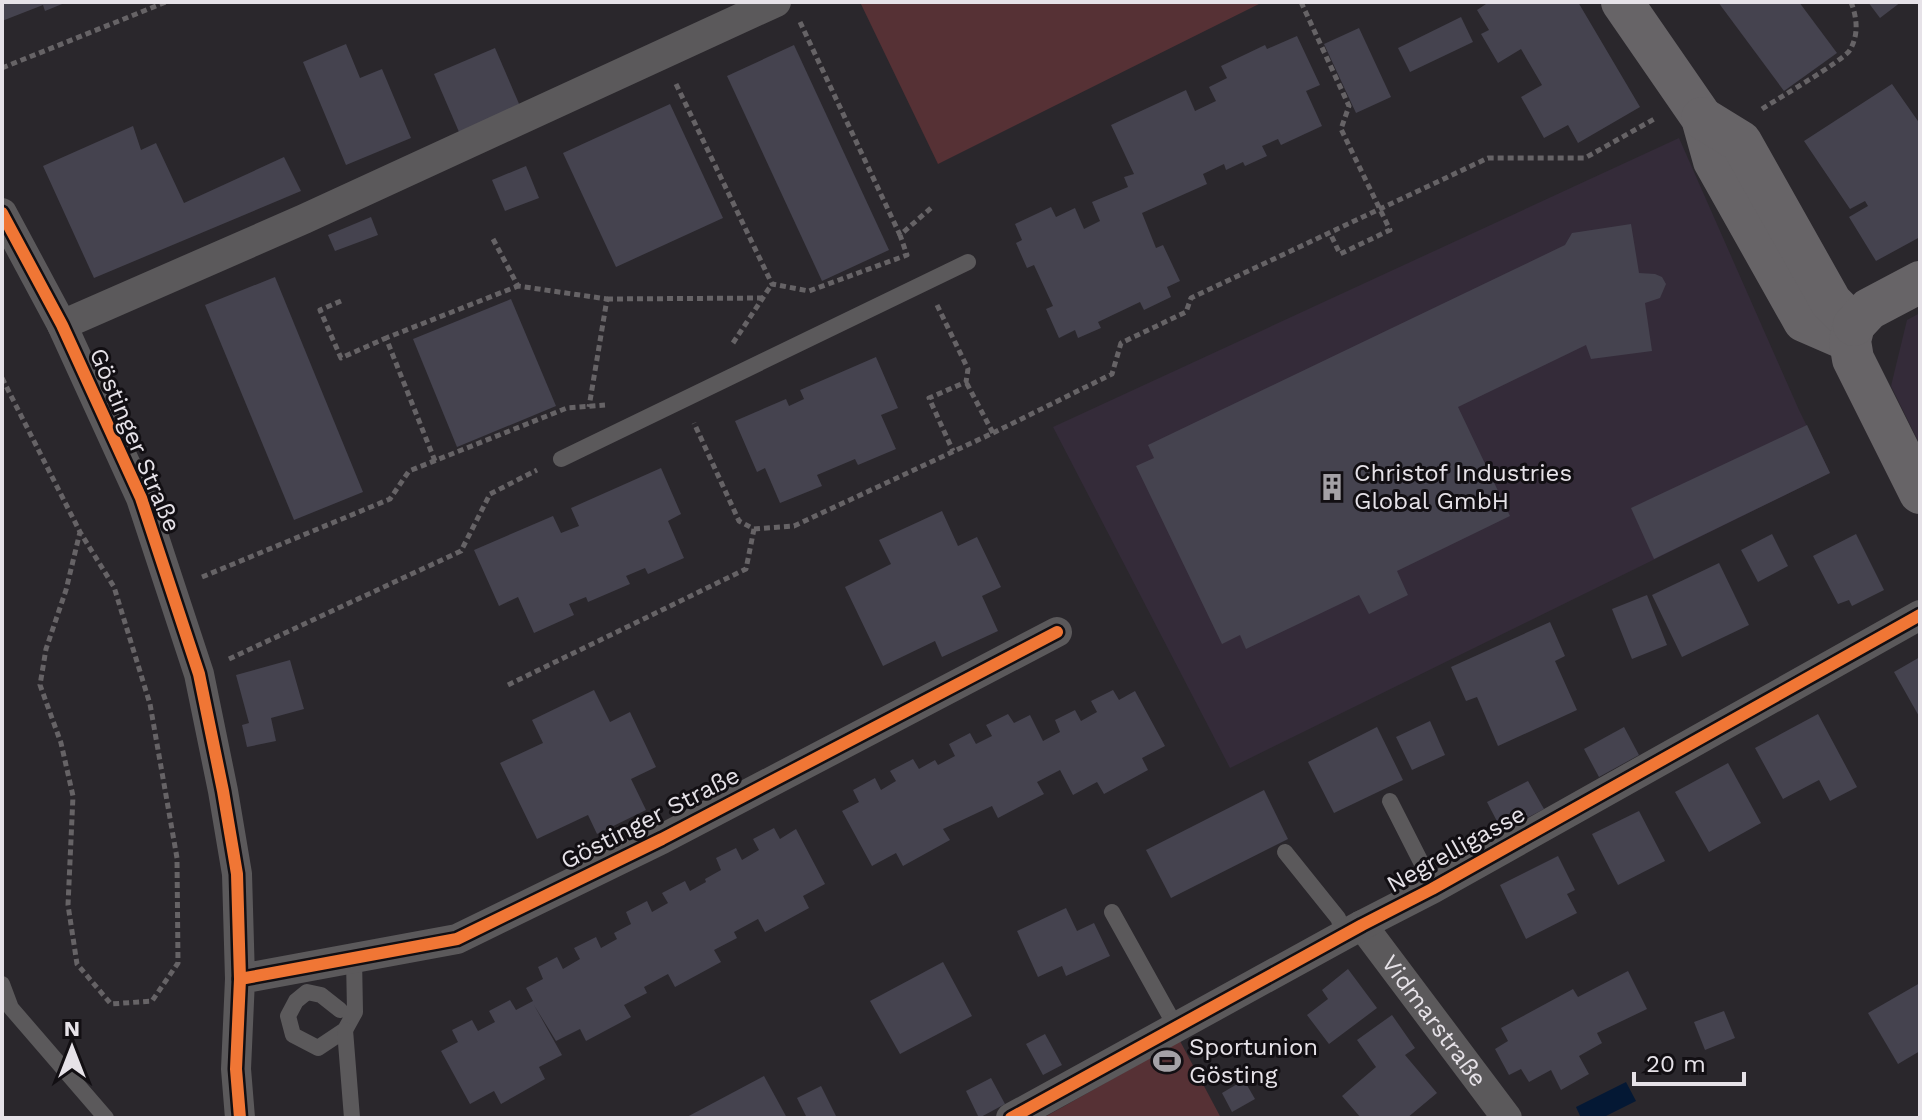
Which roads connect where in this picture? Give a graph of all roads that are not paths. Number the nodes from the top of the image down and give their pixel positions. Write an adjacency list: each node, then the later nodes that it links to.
1 (776, 2): 6 (street)
2 (1622, 2): 7 (street)
3 (2, 213): 6 (street, Göstinger Straße)
4 (968, 262): 8 (lane)
5 (1920, 282): 7 (street)
6 (62, 325): 18 (street, Göstinger Straße)
7 (1852, 333): 9 (street)
8 (561, 459)
9 (1920, 493)
10 (1920, 615): 14 (street, Negrelligasse)
11 (1057, 632): 17 (street, Göstinger Straße)
12 (1390, 801): 14 (lane)
13 (1285, 852): 16 (lane)
14 (1432, 889): 16 (street, Negrelligasse)
15 (1112, 912): 21 (lane)
16 (1353, 930): 21 (street, Negrelligasse); 27 (street, Vidmarstraße)
17 (354, 958): 18 (street, Göstinger Straße); 22 (lane)
18 (240, 979): 24 (street, Göstinger Straße)
19 (2, 984): 23 (lane)
20 (340, 1010): 22 (lane)
21 (1176, 1027): 26 (street, Negrelligasse)
22 (345, 1030): 25 (lane)
23 (106, 1118)
24 (240, 1118)
25 (352, 1118)
26 (1011, 1118)
27 (1507, 1118)

